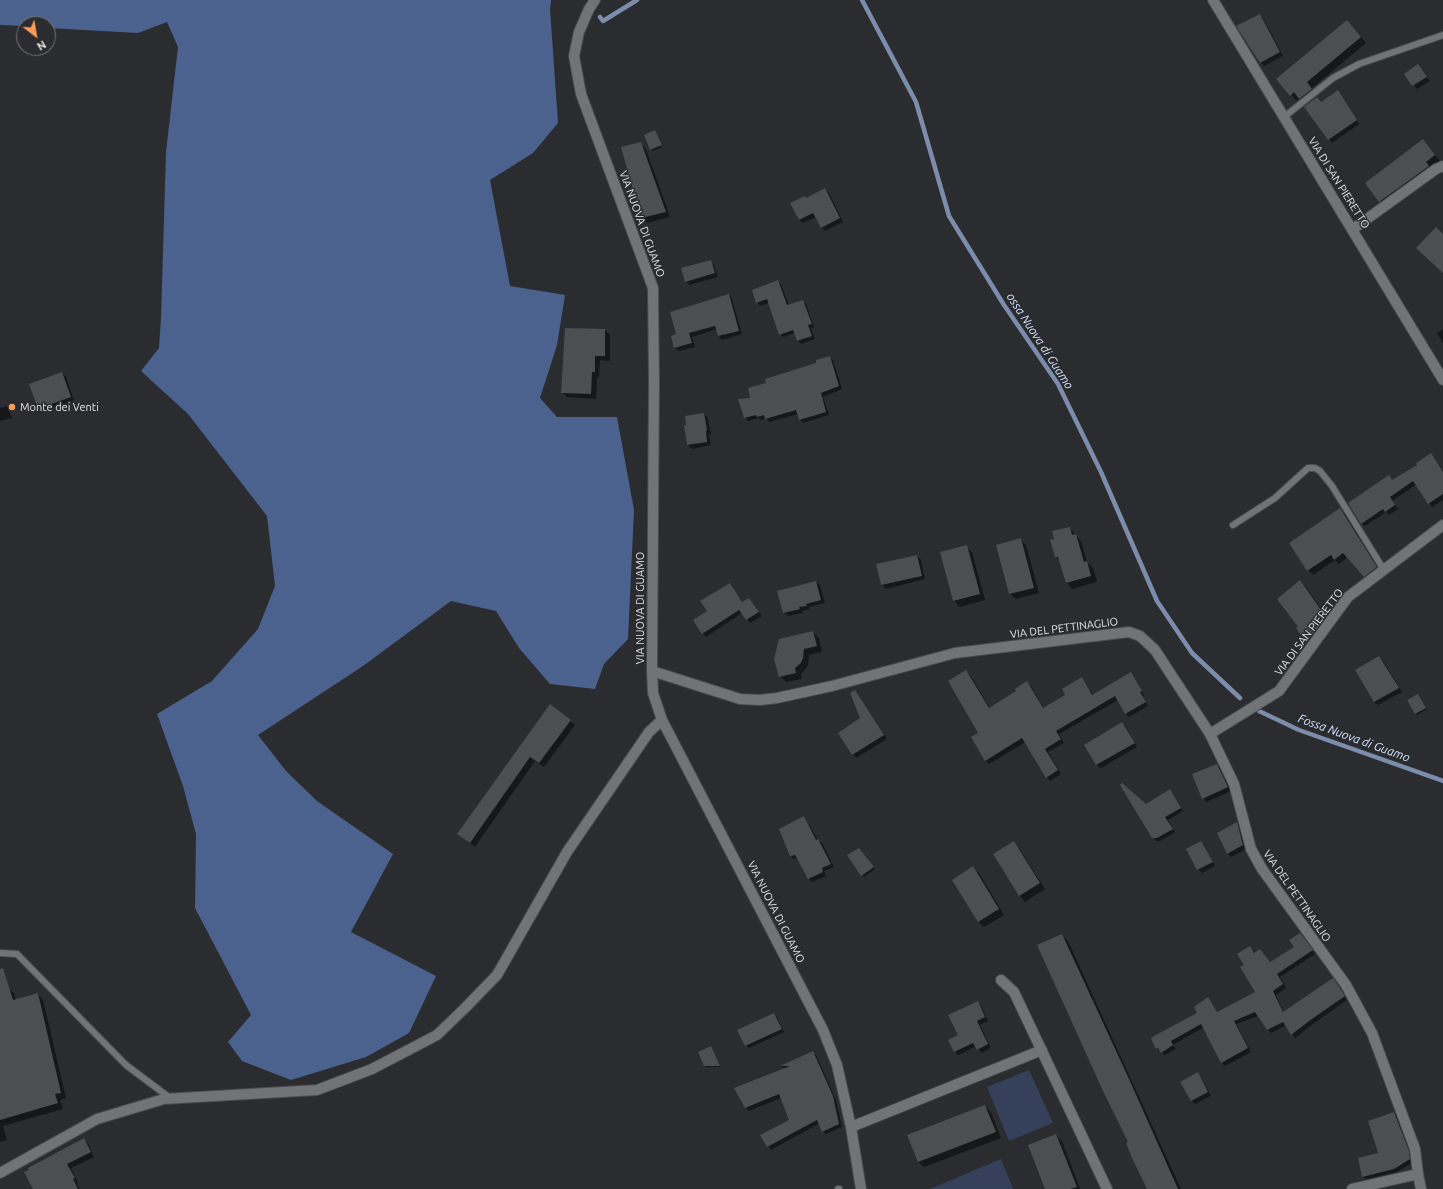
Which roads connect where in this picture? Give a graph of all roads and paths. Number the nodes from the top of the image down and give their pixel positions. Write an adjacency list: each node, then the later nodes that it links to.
1 (595, 0): 3 (street, VIA NUOVA DI GUAMO)
2 (1213, 0): 5 (street, VIA DI SAN PIERETTO)
3 (587, 5): 12 (street, VIA NUOVA DI GUAMO)
4 (1443, 35): 5 (lane)
5 (1284, 117): 7 (street, VIA DI SAN PIERETTO)
6 (1443, 166): 7 (street)
7 (1353, 229): 8 (street, VIA DI SAN PIERETTO)
8 (1443, 380)
9 (1233, 525): 11 (lane)
10 (1443, 525): 11 (street, VIA DI SAN PIERETTO)
11 (1384, 570): 14 (street, VIA DI SAN PIERETTO)
12 (652, 671): 13 (street, VIA NUOVA DI GUAMO); 14 (street, VIA DEL PETTINAGLIO)
13 (662, 720): 18 (street); 19 (street, VIA NUOVA DI GUAMO)
14 (1210, 734): 21 (street, VIA DEL PETTINAGLIO)
15 (0, 953): 18 (lane)
16 (1001, 980): 17 (street)
17 (1042, 1050): 19 (street); 23 (street)
18 (171, 1099): 20 (street)
19 (851, 1127): 22 (street, VIA NUOVA DI GUAMO)
20 (0, 1173)
21 (1418, 1174): 24 (street); 25 (street, VIA DEL PETTINAGLIO)
22 (860, 1189)
23 (1107, 1189)
24 (1352, 1189)
25 (1421, 1189)

